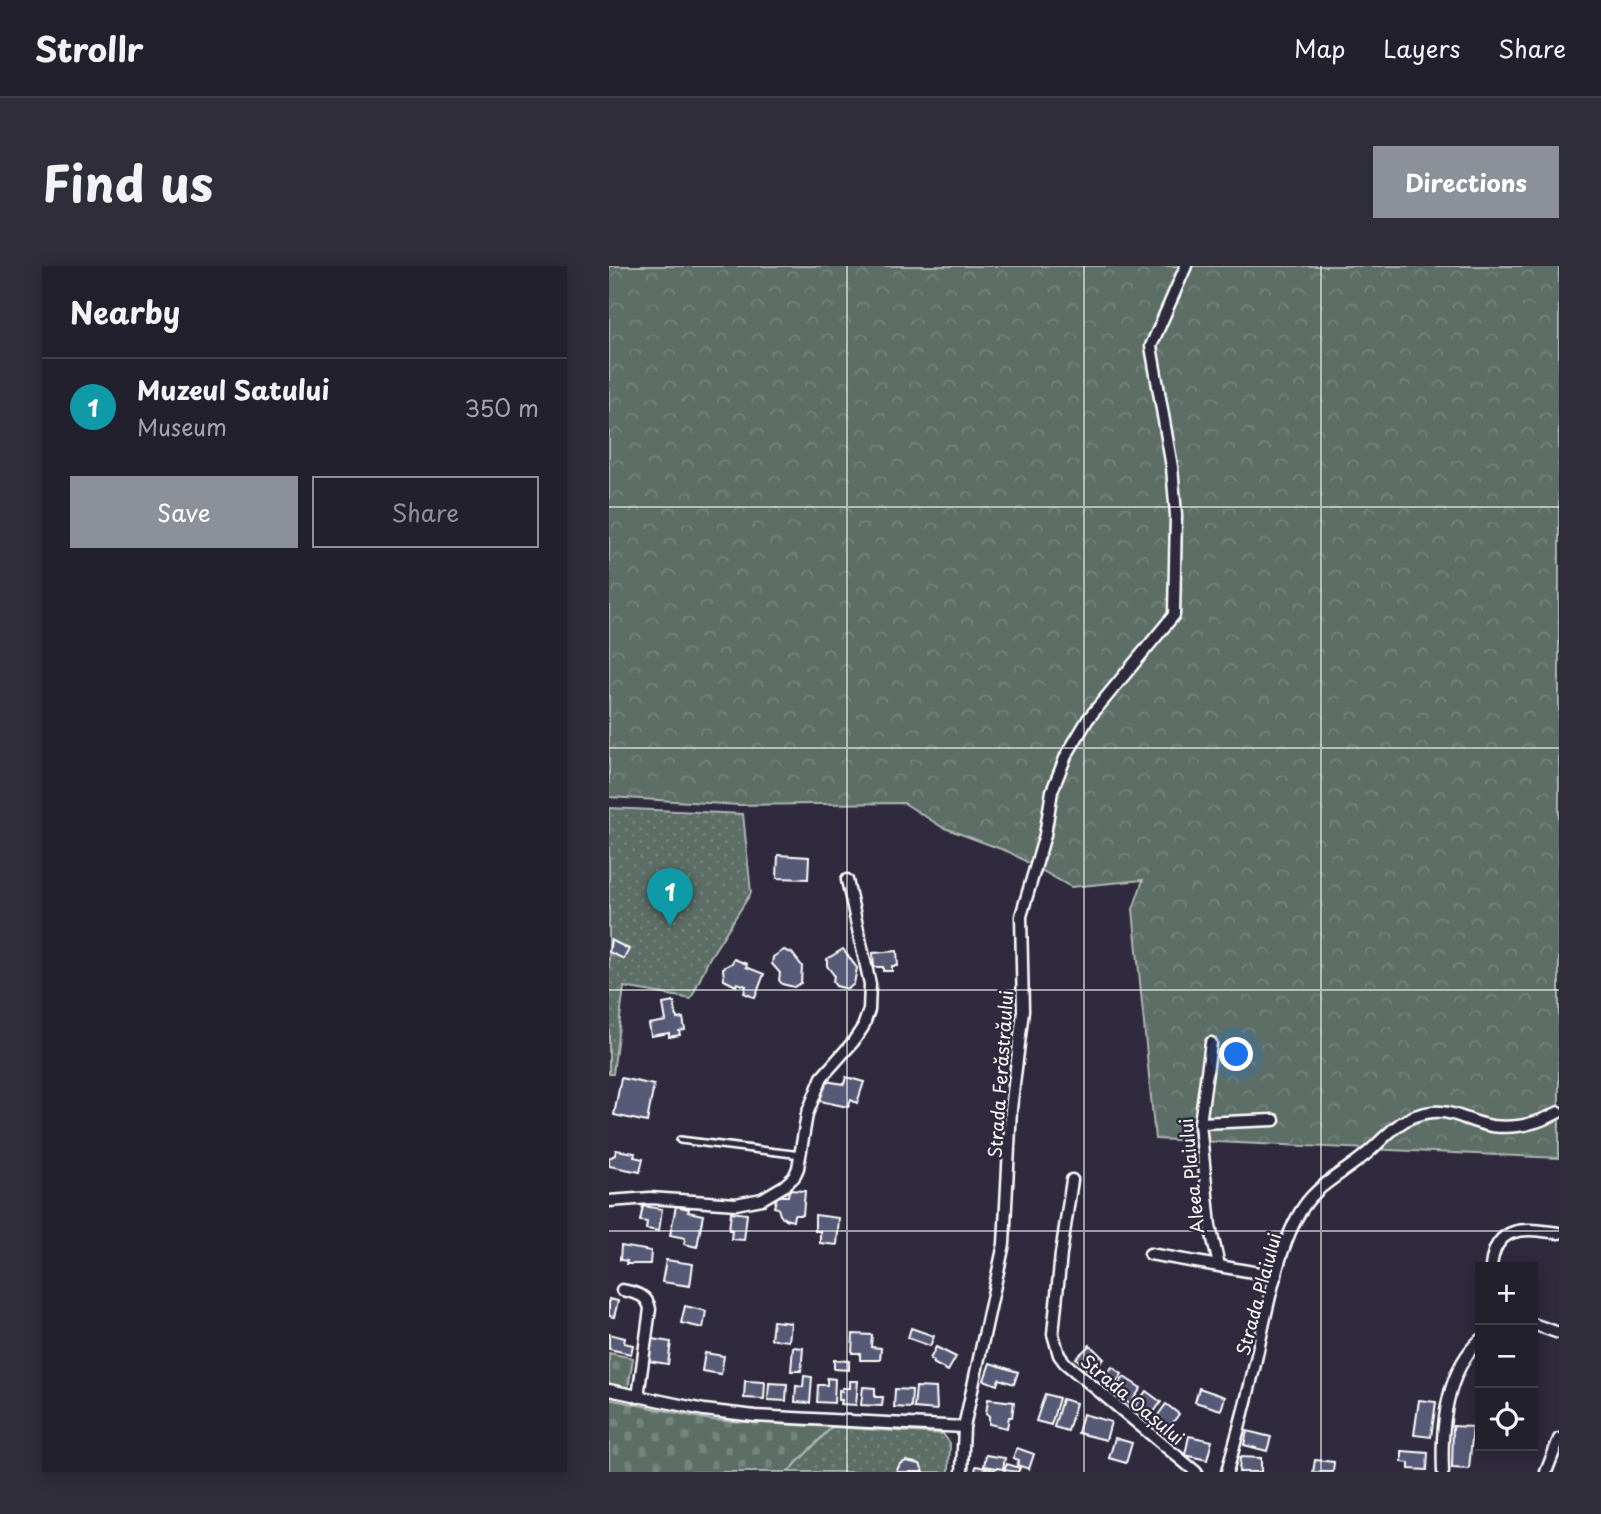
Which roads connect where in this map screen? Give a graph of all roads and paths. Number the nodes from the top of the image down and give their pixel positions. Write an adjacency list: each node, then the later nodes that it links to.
1 (1186, 266): 22 (street, Strada Ferăstrăului)
2 (846, 880): 8 (street)
3 (1211, 1043): 6 (street, Aleea Plaiului)
4 (1559, 1112): 15 (street, Strada Plaiului)
5 (1274, 1120): 6 (street)
6 (1200, 1123): 14 (street, Aleea Plaiului)
7 (680, 1140): 8 (lane)
8 (801, 1155): 10 (street)
9 (1072, 1180): 25 (street, Strada Oașului)
10 (609, 1201)
11 (1559, 1233): 13 (street)
12 (1150, 1254): 14 (street, Aleea Plaiului)
13 (1492, 1262)
14 (1219, 1265): 15 (street, Aleea Plaiului)
15 (1276, 1276): 26 (street, Strada Plaiului)
16 (622, 1290): 21 (street)
17 (1536, 1325): 18 (street)
18 (1559, 1333)
19 (1475, 1345): 27 (street)
20 (609, 1390): 21 (street)
21 (638, 1396): 22 (street)
22 (964, 1427): 24 (street, Strada Ferăstrăului)
23 (1559, 1439): 28 (street)
24 (962, 1472)
25 (1196, 1472)
26 (1227, 1472)
27 (1443, 1472)
28 (1546, 1472)

